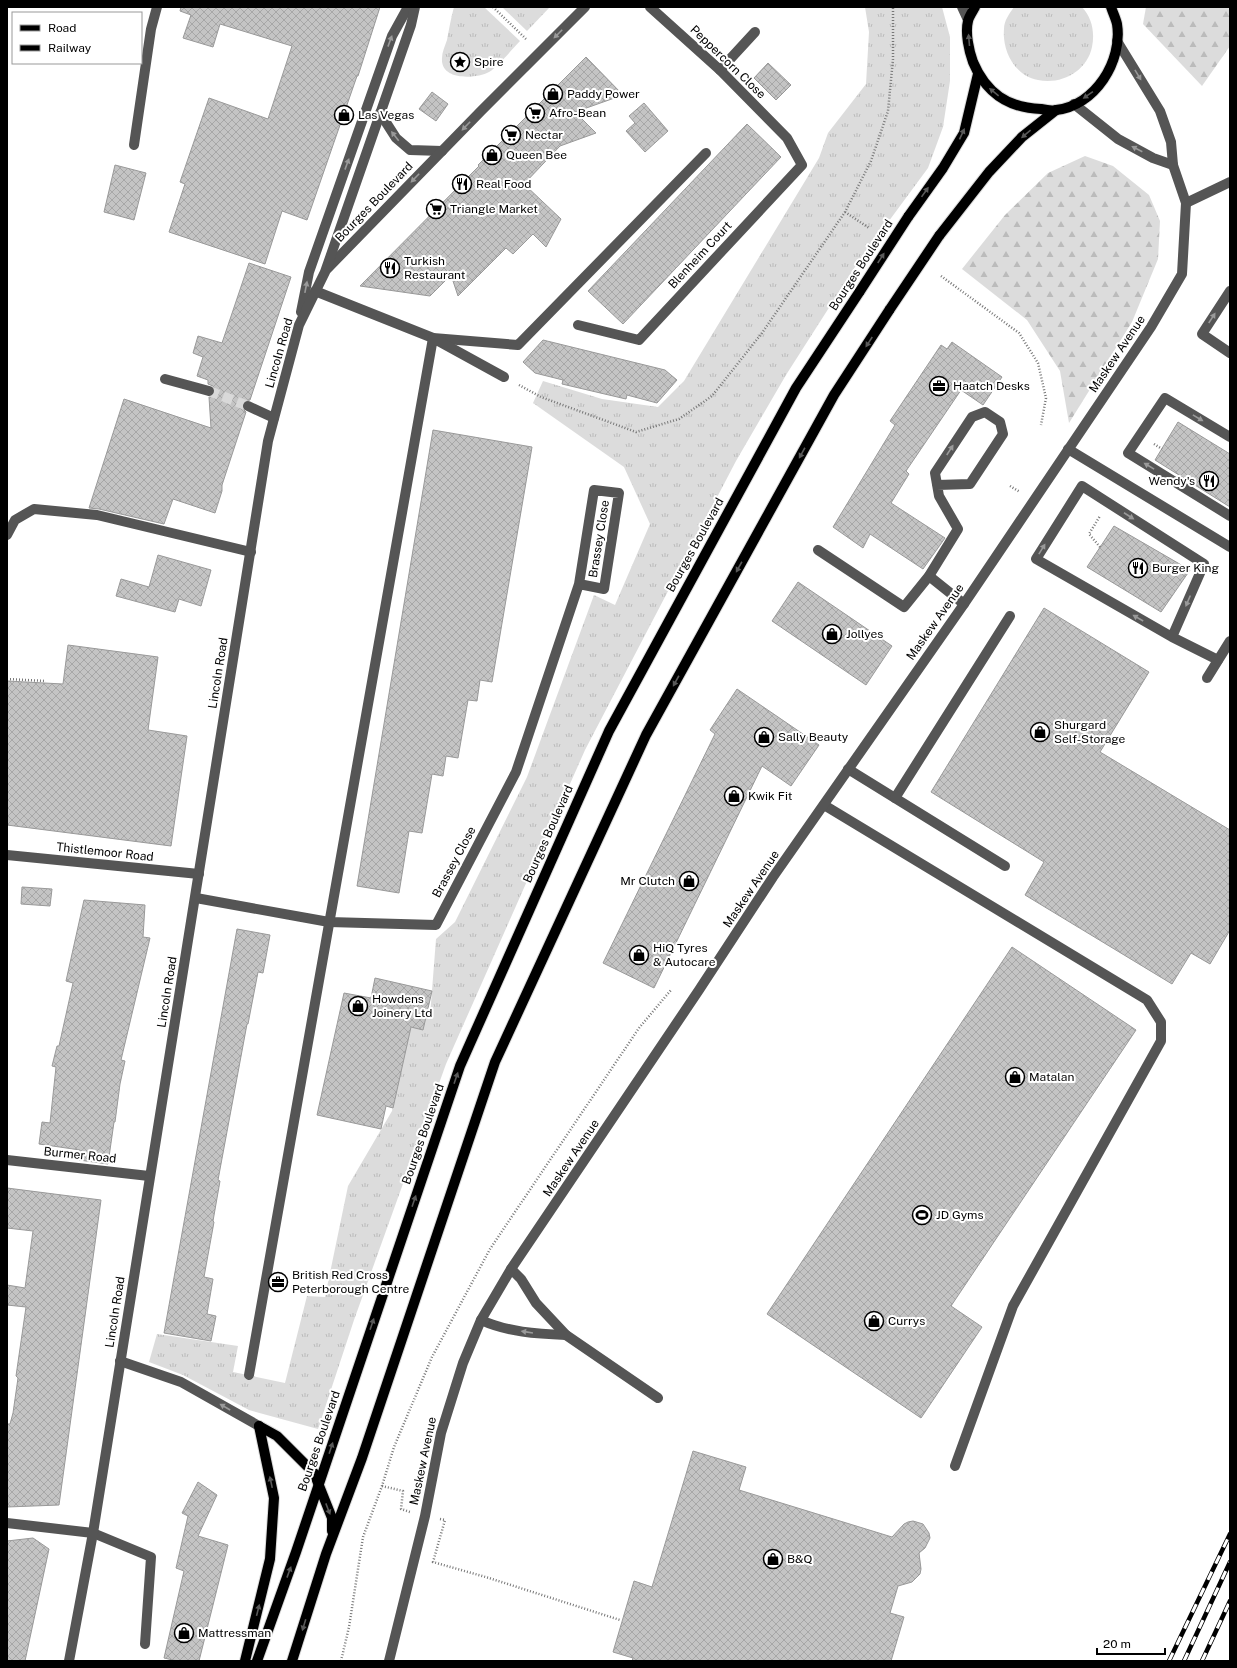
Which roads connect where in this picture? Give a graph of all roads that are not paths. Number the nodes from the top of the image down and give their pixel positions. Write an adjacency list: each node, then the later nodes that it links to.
1 (157, 7): 20 (street)
2 (408, 7): 30 (street, one-way to 2)
3 (415, 7): 18 (street, Lincoln Road)
4 (586, 7): 21 (street, Bourges Boulevard, one-way to 21)
5 (650, 7): 14 (street, Peppercorn Close)
6 (962, 7): 10 (street)
7 (975, 7): 10 (main road)
8 (1111, 7): 11 (main road)
9 (1120, 7): 11 (main road)
10 (968, 20): 15 (main road, one-way to 10)
11 (1117, 24): 13 (main road)
12 (755, 32): 14 (street)
13 (1117, 41): 16 (main road, one-way to 16); 23 (street, Maskew Avenue, one-way to 23)
14 (720, 70): 19 (street, Peppercorn Close)
15 (978, 74): 17 (main road, one-way to 15); 72 (main road, Bourges Boulevard, one-way to 15, bridge)
16 (1074, 104): 17 (main road); 23 (street, one-way to 16)
17 (1056, 110): 75 (main road, one-way to 75, bridge)
18 (380, 113): 21 (street, Bourges Boulevard, one-way to 18); 26 (street, Lincoln Road)
19 (787, 138): 29 (street, Blenheim Court)
20 (134, 145)
21 (442, 150): 26 (street, Bourges Boulevard, one-way to 26)
22 (706, 153): 31 (street)
23 (1173, 164): 25 (street, Maskew Avenue)
24 (1230, 182): 25 (street)
25 (1186, 203): 39 (street, Maskew Avenue)
26 (325, 272): 27 (street, Lincoln Road)
27 (315, 291): 30 (street, Lincoln Road); 31 (street)
28 (1230, 291): 32 (street, one-way to 28)
29 (578, 325)
30 (299, 326): 37 (street, Lincoln Road)
31 (433, 338): 33 (street); 61 (street)
32 (1230, 353)
33 (504, 377)
34 (164, 378): 35 (street)
35 (209, 391)
36 (248, 406): 37 (street)
37 (274, 418): 45 (street, Lincoln Road)
38 (1230, 436): 41 (street, one-way to 38)
39 (1068, 449): 43 (street); 48 (street, Maskew Avenue)
40 (937, 485): 40 (street, one-way to 40); 46 (street)
41 (1230, 516)
42 (7, 535): 45 (street)
43 (1230, 547)
44 (818, 550): 46 (street)
45 (251, 552): 59 (street, Lincoln Road)
46 (929, 576): 48 (street)
47 (579, 584): 47 (street, Brassey Close); 61 (street, Brassey Close)
48 (964, 604): 54 (street, Maskew Avenue)
49 (1010, 616): 55 (street)
50 (1172, 637): 50 (street, one-way to 50); 52 (street)
51 (1230, 641): 52 (street)
52 (1218, 660): 53 (street)
53 (1207, 678)
54 (848, 769): 55 (street); 56 (street, Maskew Avenue)
55 (895, 798): 58 (street)
56 (824, 805): 64 (street, Maskew Avenue); 71 (street)
57 (7, 855): 59 (street, Thistlemoor Road)
58 (1005, 866)
59 (199, 874): 60 (street, Lincoln Road)
60 (196, 898): 61 (street, Brassey Close); 63 (street, Lincoln Road)
61 (329, 922): 68 (street)
62 (7, 1160): 63 (street, Burmer Road)
63 (149, 1176): 67 (street, Lincoln Road)
64 (511, 1269): 65 (street, Maskew Avenue); 66 (street)
65 (481, 1320): 66 (street, one-way to 65); 81 (street, Maskew Avenue)
66 (566, 1335): 69 (street)
67 (120, 1361): 70 (street, Lincoln Road, one-way to 67); 74 (street, Lincoln Road)
68 (249, 1375)
69 (658, 1398)
70 (259, 1426): 72 (main road); 78 (main road, one-way to 70)
71 (955, 1466)
72 (319, 1485): 75 (main road, one-way to 75); 79 (main road, Bourges Boulevard, one-way to 72)
73 (7, 1523): 74 (street)
74 (92, 1533): 76 (street); 77 (street, Lincoln Road)
75 (333, 1535): 80 (main road, one-way to 80)
76 (145, 1644)
77 (70, 1661)
78 (245, 1661)
79 (257, 1661)
80 (292, 1661)
81 (389, 1661)

